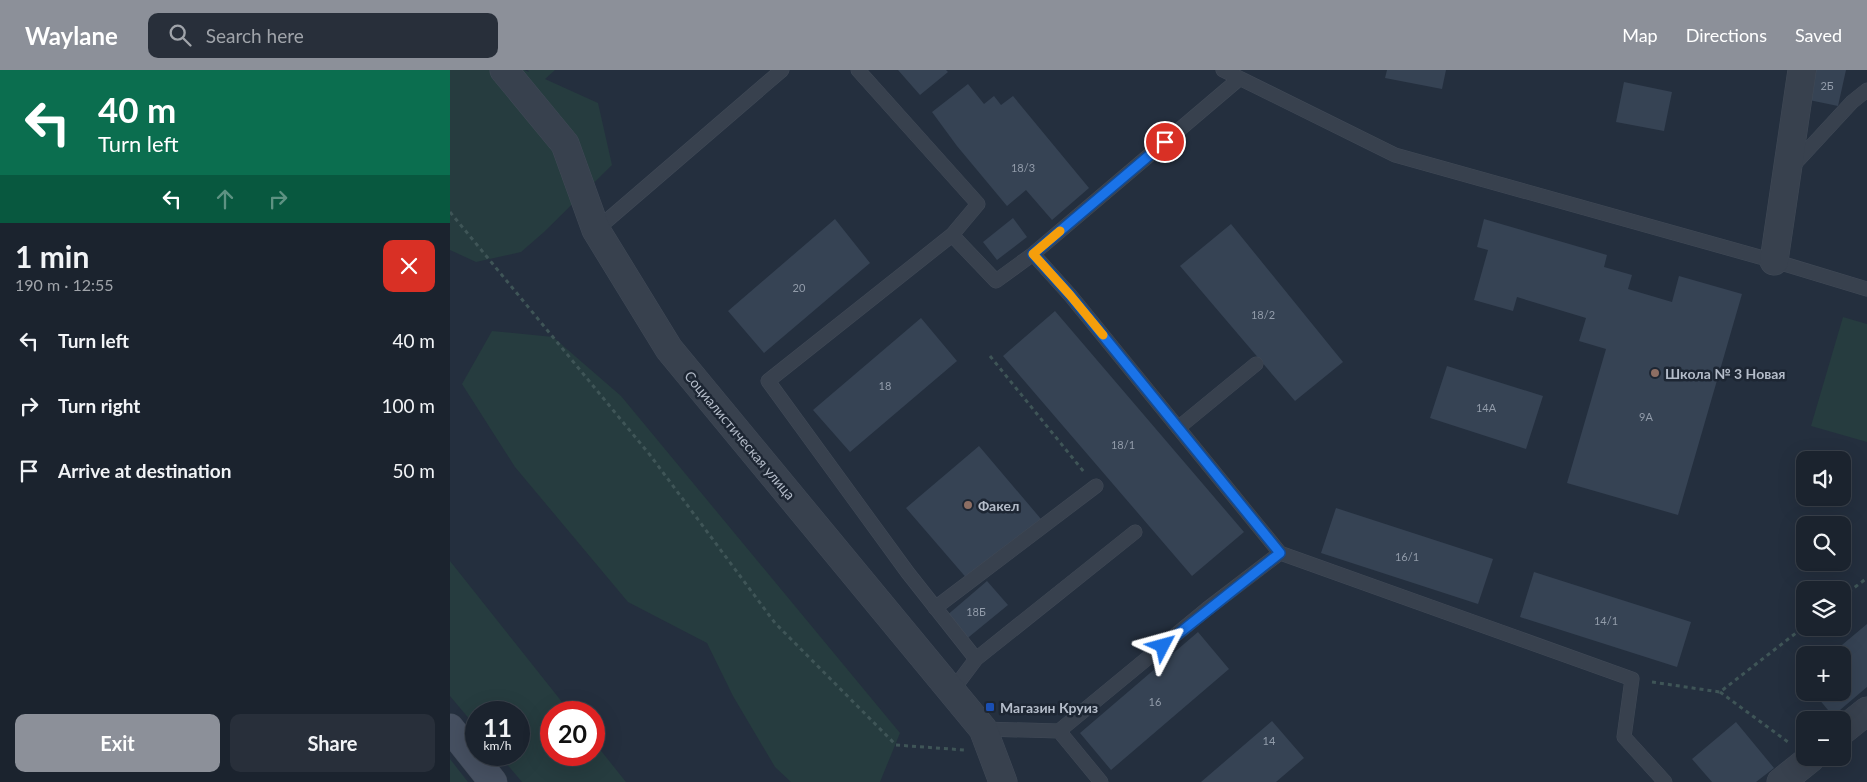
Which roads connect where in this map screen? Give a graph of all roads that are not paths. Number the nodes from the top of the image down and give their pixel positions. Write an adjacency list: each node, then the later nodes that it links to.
1 (504, 70): 9 (street, Социалистическая улица)
2 (858, 70): 10 (lane)
3 (1222, 70): 6 (lane)
4 (1802, 70): 8 (street)
5 (774, 73): 9 (lane)
6 (1239, 79): 11 (lane); 12 (lane)
7 (1867, 90): 8 (lane)
8 (1787, 172): 12 (street)
9 (596, 230): 21 (street, Социалистическая улица)
10 (952, 235): 11 (lane); 19 (lane)
11 (1033, 254): 15 (lane)
12 (1774, 261): 13 (lane)
13 (1867, 289)
14 (1256, 364): 15 (lane)
15 (1178, 428): 18 (lane)
16 (1096, 486): 19 (lane)
17 (1135, 532): 20 (lane)
18 (1280, 553): 25 (lane); 31 (lane)
19 (935, 608): 20 (lane)
20 (976, 659): 21 (lane)
21 (952, 691): 26 (street, Социалистическая улица)
22 (1867, 711): 23 (street)
23 (1851, 724)
24 (450, 728): 28 (street)
25 (1059, 731): 26 (lane); 30 (lane)
26 (987, 740): 29 (street, Социалистическая улица)
27 (1796, 757): 32 (street)
28 (493, 782)
29 (1003, 782)
30 (1102, 782)
31 (1665, 782)
32 (1782, 782)

